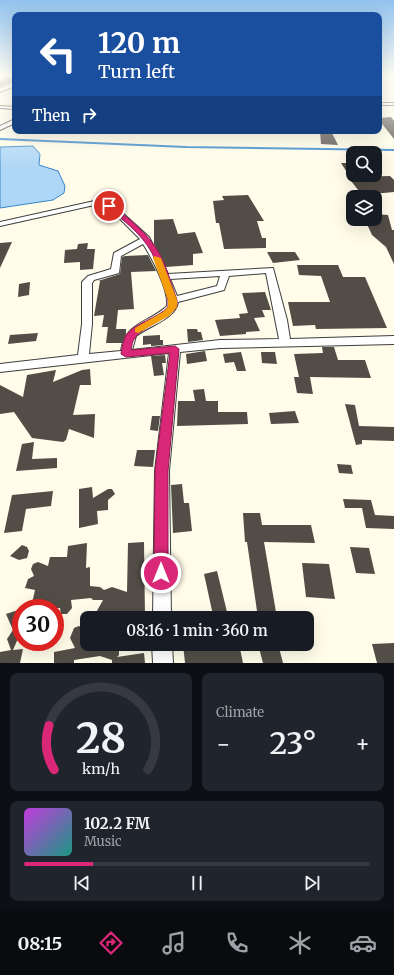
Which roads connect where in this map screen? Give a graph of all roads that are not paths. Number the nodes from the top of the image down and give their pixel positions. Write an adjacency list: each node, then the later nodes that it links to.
1 (0, 108): 2 (street)
2 (12, 108)
3 (12, 122): 4 (street)
4 (0, 128)
5 (0, 224): 6 (street)
6 (146, 239): 8 (street); 14 (street)
7 (225, 274): 8 (street); 9 (street); 11 (street)
8 (164, 277): 9 (street)
9 (172, 300): 13 (street)
10 (394, 340): 11 (street)
11 (284, 342): 12 (street)
12 (175, 349): 13 (street); 16 (street)
13 (126, 354): 14 (street)
14 (82, 359): 15 (street)
15 (0, 368)
16 (162, 611)
17 (162, 651): 18 (street)
18 (163, 663)

